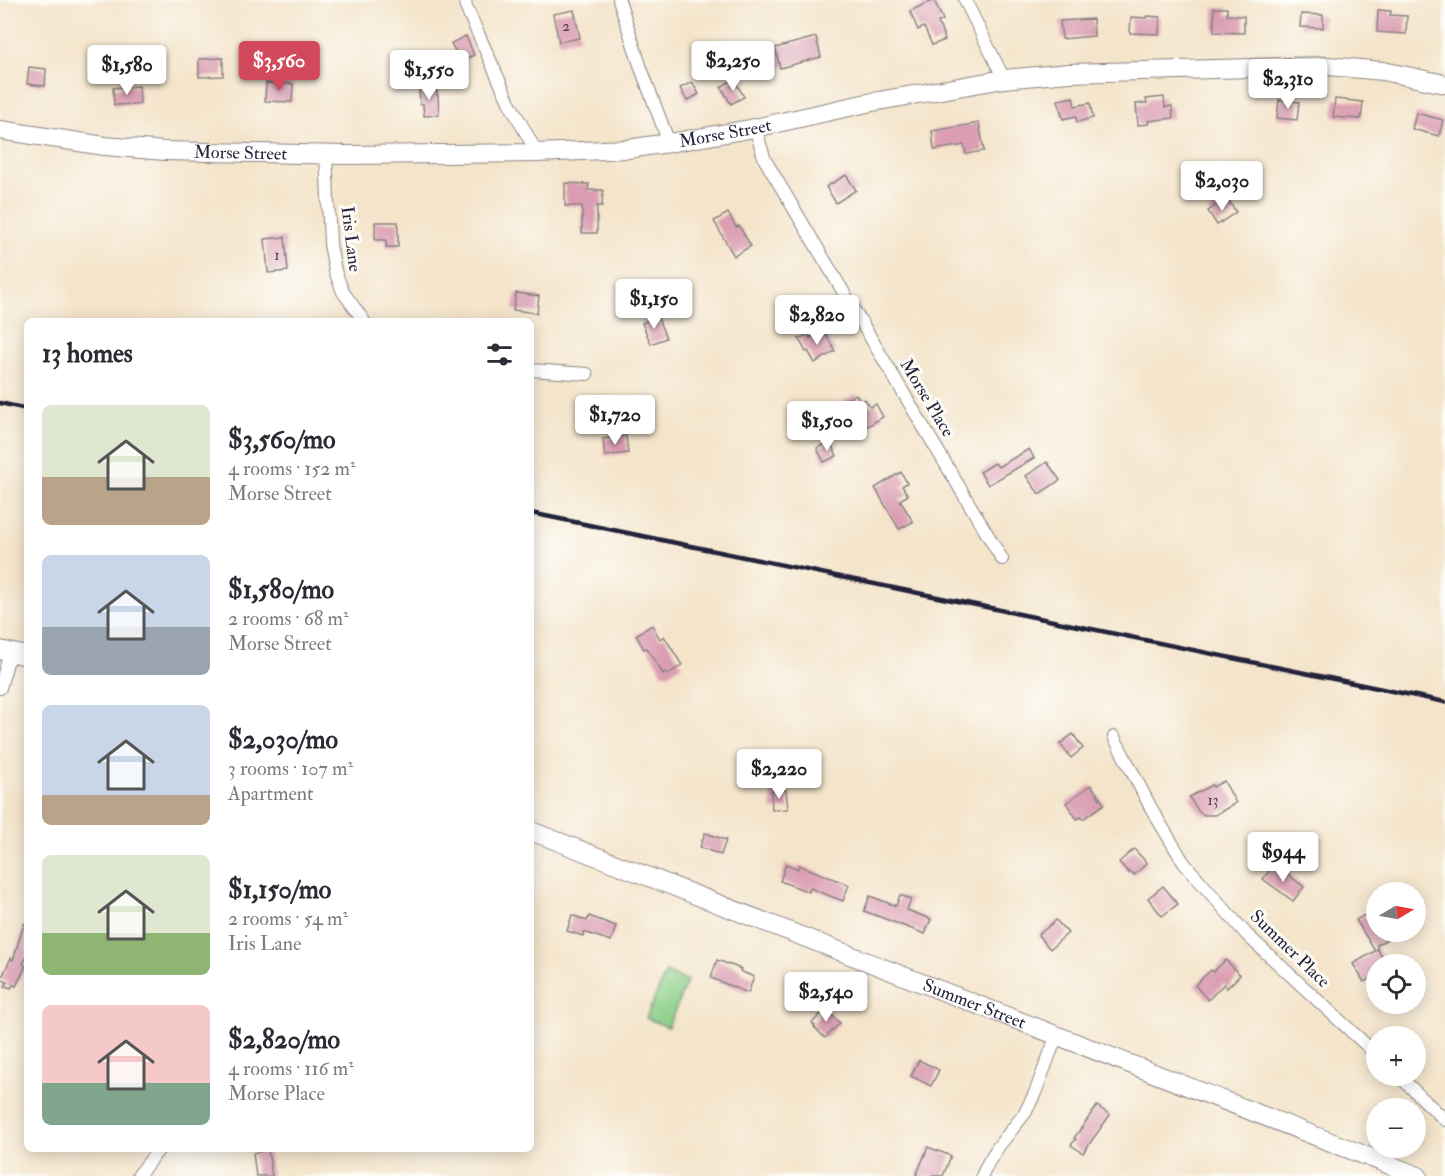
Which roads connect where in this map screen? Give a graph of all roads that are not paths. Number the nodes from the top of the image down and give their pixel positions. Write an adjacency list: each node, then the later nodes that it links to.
1 (465, 0): 9 (street)
2 (619, 0): 8 (street)
3 (965, 0): 4 (street)
4 (1004, 79): 5 (street, Morse Street); 6 (street, Morse Street)
5 (1445, 84)
6 (755, 128): 8 (street, Morse Street); 14 (street, Morse Place)
7 (0, 130): 10 (street, Morse Street)
8 (669, 143): 9 (street, Morse Street)
9 (537, 153): 10 (street, Morse Street)
10 (326, 154): 11 (street, Iris Lane)
11 (362, 318)
12 (534, 370): 13 (street)
13 (587, 375)
14 (1002, 559)
15 (12, 653): 16 (street)
16 (0, 688)
17 (1114, 736): 20 (street, Summer Place)
18 (534, 832): 19 (street, Summer Street)
19 (1057, 1035): 25 (street); 26 (street, Summer Street)
20 (1366, 1045)
21 (1409, 1086): 22 (street)
22 (1445, 1120)
23 (157, 1152): 24 (street)
24 (138, 1176)
25 (982, 1176)
26 (1418, 1176)

